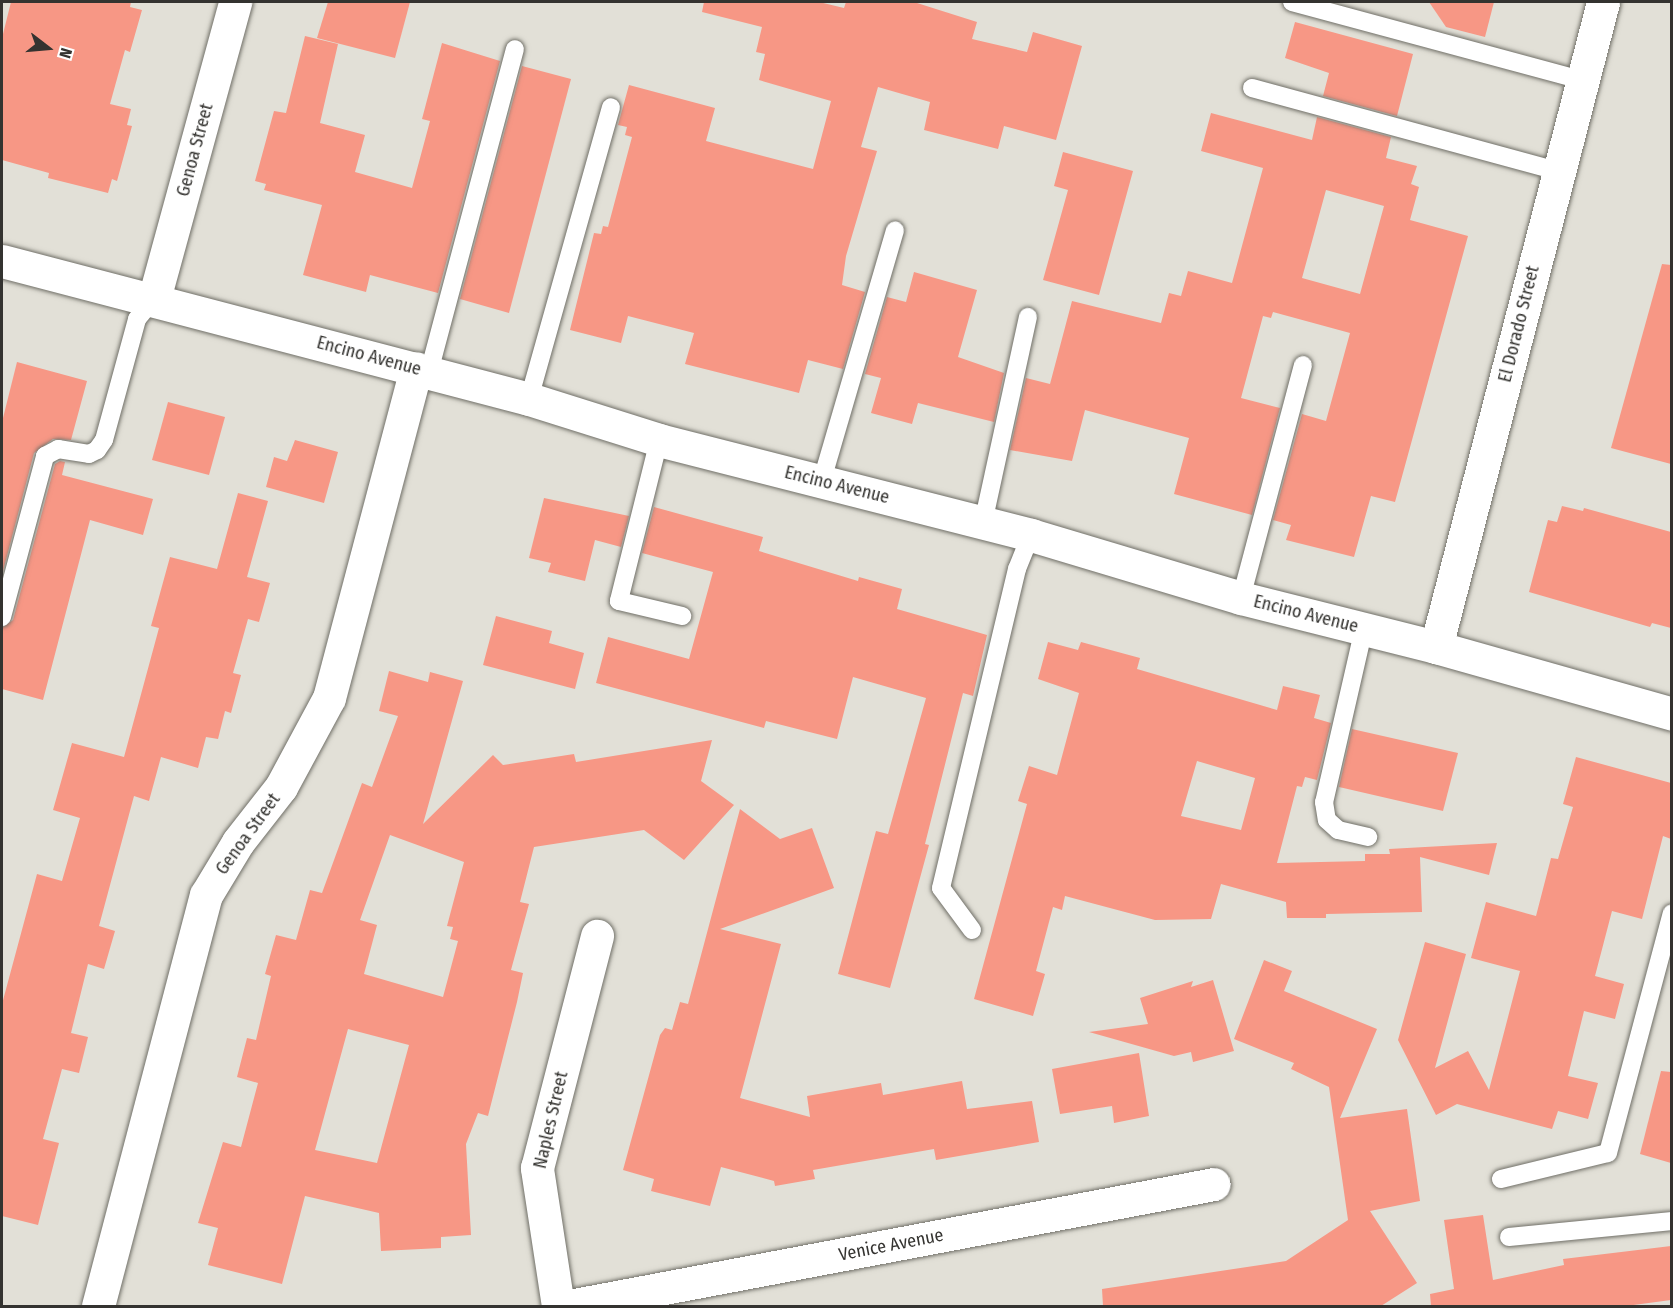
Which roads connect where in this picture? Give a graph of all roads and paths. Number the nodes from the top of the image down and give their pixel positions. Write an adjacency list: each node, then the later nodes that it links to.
1 (236, 2): 11 (street, Genoa Street)
2 (1292, 2): 5 (lane)
3 (1603, 2): 5 (street, El Dorado Street)
4 (515, 49): 14 (lane)
5 (1582, 80): 8 (street, El Dorado Street)
6 (1252, 88): 8 (lane)
7 (611, 107): 15 (lane)
8 (1558, 171): 24 (street, El Dorado Street)
9 (895, 230): 17 (lane)
10 (2, 261): 11 (street, Encino Avenue)
11 (154, 299): 14 (street, Encino Avenue); 22 (lane)
12 (1028, 317): 18 (lane)
13 (1302, 365): 20 (lane)
14 (422, 370): 15 (street, Encino Avenue); 34 (street, Genoa Street)
15 (529, 399): 16 (street, Encino Avenue)
16 (658, 440): 17 (street, Encino Avenue); 21 (lane)
17 (822, 480): 18 (street, Encino Avenue)
18 (983, 523): 19 (street, Encino Avenue)
19 (1031, 536): 20 (street, Encino Avenue); 28 (lane)
20 (1241, 598): 23 (street, Encino Avenue)
21 (682, 616)
22 (2, 617)
23 (1364, 628): 24 (street, Encino Avenue); 26 (lane)
24 (1436, 646): 25 (street, Encino Avenue)
25 (1671, 714)
26 (1368, 837)
27 (1671, 913): 30 (lane)
28 (972, 930)
29 (597, 936): 35 (street, Naples Street)
30 (1501, 1179)
31 (1214, 1184): 36 (street, Venice Avenue)
32 (1671, 1221): 33 (lane)
33 (1509, 1237)
34 (98, 1306)
35 (558, 1306)
36 (569, 1306)

